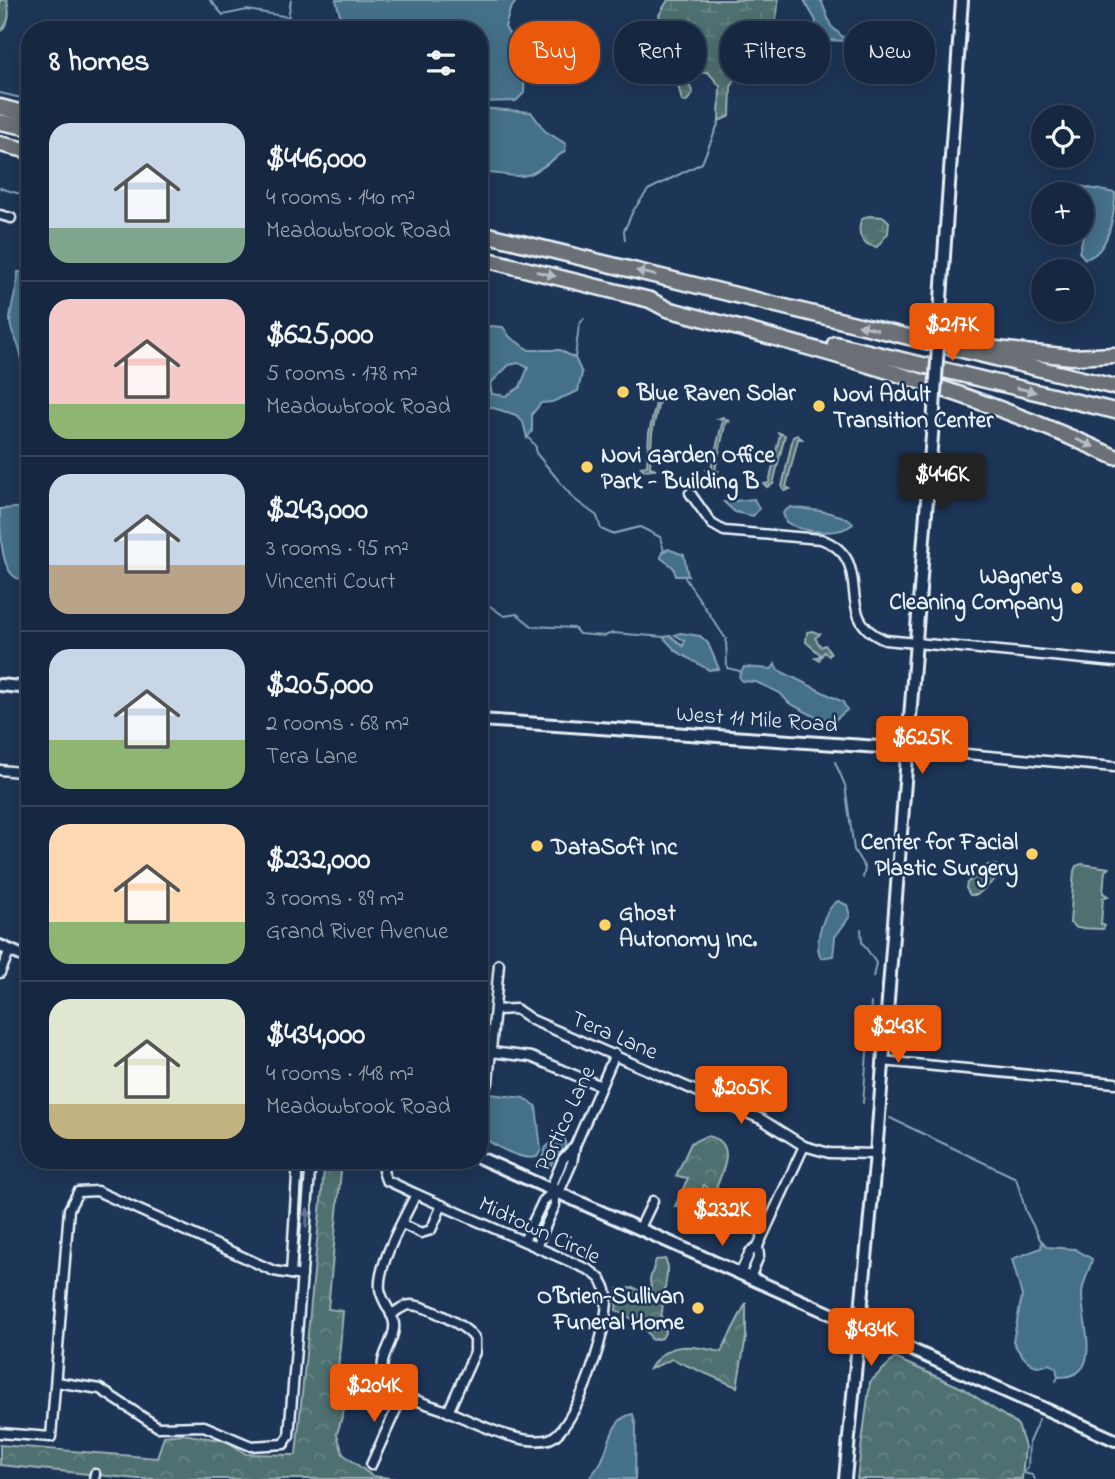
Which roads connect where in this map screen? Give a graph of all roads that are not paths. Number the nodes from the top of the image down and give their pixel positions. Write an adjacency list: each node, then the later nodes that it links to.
1 (962, 0): 19 (street, bridge)
2 (0, 107): 3 (highway)
3 (21, 113)
4 (0, 122): 5 (highway)
5 (21, 126)
6 (0, 144): 7 (highway)
7 (21, 149)
8 (0, 215): 9 (street)
9 (11, 218)
10 (488, 235): 13 (highway, one-way to 10)
11 (488, 260): 12 (highway, one-way to 12)
12 (650, 300): 16 (highway, one-way to 16); 17 (highway, one-way to 17)
13 (934, 343): 14 (highway); 15 (highway)
14 (1115, 355)
15 (1115, 387)
16 (1115, 411)
17 (1115, 457)
18 (690, 493): 19 (street)
19 (917, 644): 20 (street); 24 (street)
20 (1115, 662)
21 (0, 685): 22 (street)
22 (21, 687)
23 (488, 721): 24 (street, West 11 Mile Road)
24 (909, 749): 25 (street, West 11 Mile Road); 35 (street)
25 (1115, 767)
26 (0, 770): 27 (street)
27 (21, 772)
28 (3, 947): 29 (street); 31 (street)
29 (21, 955)
30 (499, 964): 32 (street)
31 (0, 973)
32 (495, 1010): 33 (street); 34 (street, Tera Lane)
33 (491, 1052): 36 (street); 38 (street)
34 (615, 1054): 38 (street, Portico Lane); 39 (street, Tera Lane)
35 (882, 1061): 37 (street); 40 (street)
36 (488, 1083)
37 (1115, 1083)
38 (601, 1086): 45 (street, Portico Lane)
39 (804, 1146): 40 (street, Tera Lane); 57 (street)
40 (876, 1154): 59 (street)
41 (488, 1161): 45 (street)
42 (297, 1169): 55 (street)
43 (310, 1169): 56 (street, one-way to 43)
44 (384, 1169): 46 (street, Midtown Circle)
45 (558, 1190): 49 (street); 50 (street); 52 (street)
46 (416, 1194): 48 (street, Midtown Circle); 51 (street)
47 (653, 1201): 52 (street)
48 (442, 1205): 51 (street); 53 (street, Midtown Circle)
49 (535, 1216): 50 (street); 53 (street)
50 (547, 1222): 54 (street)
51 (402, 1224): 58 (street)
52 (640, 1228): 57 (street)
53 (525, 1239): 54 (street, Midtown Circle)
54 (536, 1247): 62 (street, Midtown Circle)
55 (291, 1274): 56 (street); 60 (street)
56 (302, 1276): 60 (street)
57 (745, 1276): 59 (street)
58 (391, 1315): 61 (street); 62 (street)
59 (859, 1327): 64 (street); 66 (street)
60 (56, 1382): 63 (street)
61 (402, 1394): 62 (street, Midtown Circle); 65 (street)
62 (449, 1412)
63 (0, 1433)
64 (1115, 1440)
65 (371, 1465)
66 (845, 1479)

